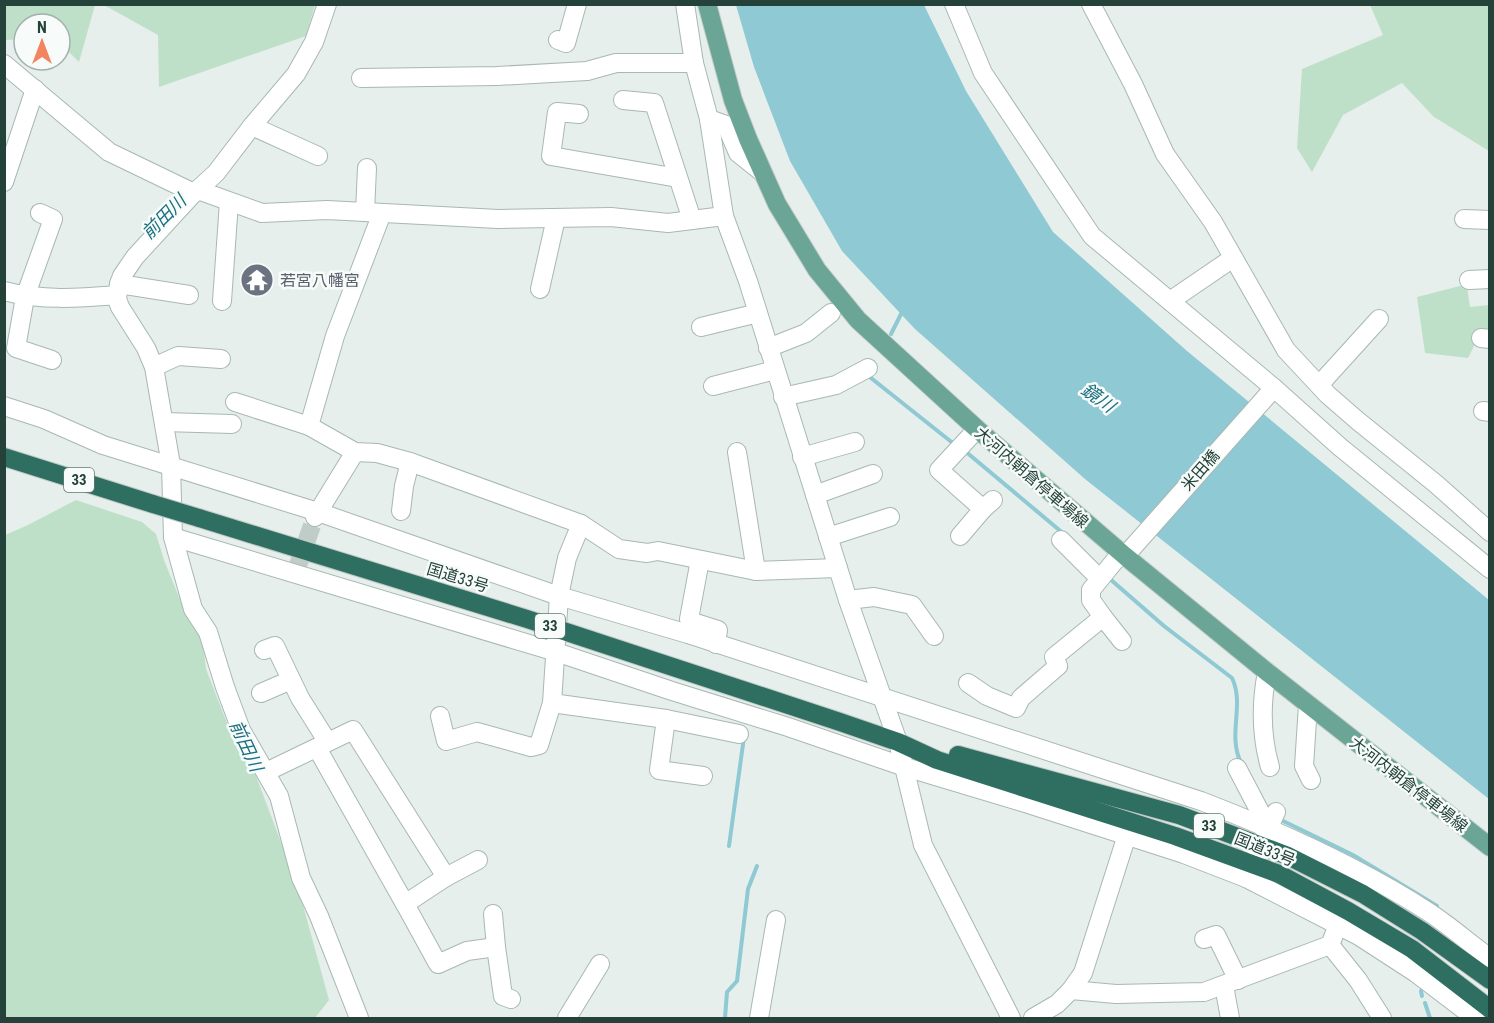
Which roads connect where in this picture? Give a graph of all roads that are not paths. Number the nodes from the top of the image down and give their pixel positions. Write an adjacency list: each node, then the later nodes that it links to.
1 (327, 4): 15 (street)
2 (577, 4): 7 (street)
3 (685, 4): 8 (street)
4 (707, 4): 18 (main road, 大河内朝倉停車場線)
5 (954, 4): 39 (street)
6 (1091, 4): 30 (street)
7 (558, 40)
8 (694, 63): 10 (street); 14 (street)
9 (9, 71): 11 (street)
10 (361, 78)
11 (35, 89): 20 (street); 21 (street)
12 (623, 100): 19 (street)
13 (579, 114): 19 (street)
14 (709, 119): 18 (street); 25 (street)
15 (252, 126): 16 (street); 21 (street)
16 (318, 156)
17 (367, 168): 24 (street)
18 (763, 173): 59 (main road, 大河内朝倉停車場線)
19 (678, 178): 28 (street)
20 (4, 182)
21 (192, 191): 22 (street); 35 (street)
22 (229, 202): 24 (street); 38 (street)
23 (40, 213): 37 (street)
24 (374, 213): 26 (street); 58 (street)
25 (724, 216): 28 (street); 40 (street)
26 (556, 218): 28 (street); 33 (street)
27 (1464, 219): 29 (street)
28 (692, 220)
29 (1490, 220)
30 (1233, 258): 39 (street); 50 (street)
31 (1490, 279): 32 (street)
32 (1469, 280)
33 (540, 289)
34 (4, 291): 37 (street)
35 (113, 292): 36 (street); 37 (street); 47 (street)
36 (189, 295)
37 (25, 297): 46 (street)
38 (222, 301)
39 (1170, 301): 52 (street)
40 (758, 313): 43 (street); 44 (street)
41 (831, 313): 44 (street)
42 (1379, 319): 50 (street)
43 (701, 327)
44 (768, 348): 49 (street)
45 (221, 359): 47 (street)
46 (52, 360)
47 (154, 367): 56 (street)
48 (868, 368): 53 (street)
49 (775, 370): 51 (street); 53 (street)
50 (1320, 384): 73 (street)
51 (713, 386)
52 (1270, 392): 78 (street, 米田橋); 81 (street)
53 (783, 397): 64 (street)
54 (235, 402): 58 (street)
55 (4, 406): 66 (street)
56 (164, 422): 57 (street); 66 (street)
57 (232, 424)
58 (309, 426): 61 (street)
59 (977, 429): 76 (street); 78 (main road, 大河内朝倉停車場線)
60 (855, 442): 64 (street)
61 (355, 452): 65 (street); 70 (street)
62 (737, 452): 82 (street)
63 (4, 457): 87 (highway, 国道33号 / 33, bridge)
64 (802, 457): 68 (street)
65 (410, 462): 69 (street); 72 (street)
66 (171, 465): 70 (street); 74 (street)
67 (873, 474): 68 (street)
68 (815, 495): 75 (street)
69 (401, 511)
70 (316, 515): 84 (street)
71 (890, 517): 75 (street)
72 (581, 524): 79 (street); 84 (street)
73 (1489, 532)
74 (173, 537): 92 (street); 108 (street)
75 (828, 537): 80 (street)
76 (960, 537)
77 (1061, 540): 83 (street)
78 (1127, 551): 83 (street, 米田橋); 93 (main road, 大河内朝倉停車場線)
79 (700, 561): 82 (street); 90 (street)
80 (838, 568): 82 (street); 85 (street)
81 (1490, 569)
82 (756, 571)
83 (1100, 578): 86 (street)
84 (559, 596): 87 (street); 90 (street)
85 (848, 600): 88 (street); 97 (street)
86 (1103, 617): 89 (street); 95 (street)
87 (557, 629): 92 (street); 103 (highway, 国道33号 / 33)
88 (934, 636)
89 (1122, 641)
90 (716, 644): 97 (street)
91 (264, 650): 94 (street)
92 (556, 652): 98 (street); 105 (street)
93 (1267, 672): 99 (main road, 大河内朝倉停車場線); 106 (street)
94 (291, 680): 96 (street); 104 (street)
95 (968, 683)
96 (261, 693)
97 (883, 698): 103 (street); 111 (street)
98 (552, 703): 100 (street); 101 (street)
99 (1308, 705): 110 (street); 114 (main road, 大河内朝倉停車場線)
100 (440, 716)
101 (666, 719): 102 (street); 109 (street)
102 (739, 734)
103 (898, 742): 105 (street); 113 (highway, 国道33号 / 33); 116 (highway, 国道33号 / 33)
104 (322, 745): 108 (street); 117 (street); 118 (street)
105 (905, 767): 112 (street); 132 (street)
106 (1270, 767)
107 (1237, 768): 111 (street)
108 (266, 772): 133 (street)
109 (702, 776)
110 (1311, 780)
111 (1272, 819): 113 (street); 125 (street)
112 (1127, 835): 116 (street); 129 (street)
113 (1260, 846): 116 (street); 127 (highway, 国道33号 / 33)
114 (1490, 847)
115 (478, 860): 117 (street)
116 (1249, 871): 121 (street); 131 (highway, 国道33号 / 33)
117 (446, 878): 118 (street)
118 (405, 904): 124 (street)
119 (493, 914): 124 (street)
120 (776, 920): 135 (street)
121 (1338, 925): 123 (street); 140 (street)
122 (1215, 934): 128 (street)
123 (1330, 945): 128 (street); 139 (street)
124 (496, 947): 130 (street)
125 (1490, 958)
126 (600, 964): 134 (street)
127 (1490, 980)
128 (1231, 983): 129 (street); 138 (street)
129 (1071, 990): 137 (street)
130 (511, 999)
131 (1490, 1009)
132 (1009, 1015): 136 (street)
133 (359, 1018)
134 (567, 1018)
135 (759, 1018)
136 (990, 1018)
137 (1033, 1018)
138 (1230, 1018)
139 (1382, 1018)
140 (1475, 1018)

